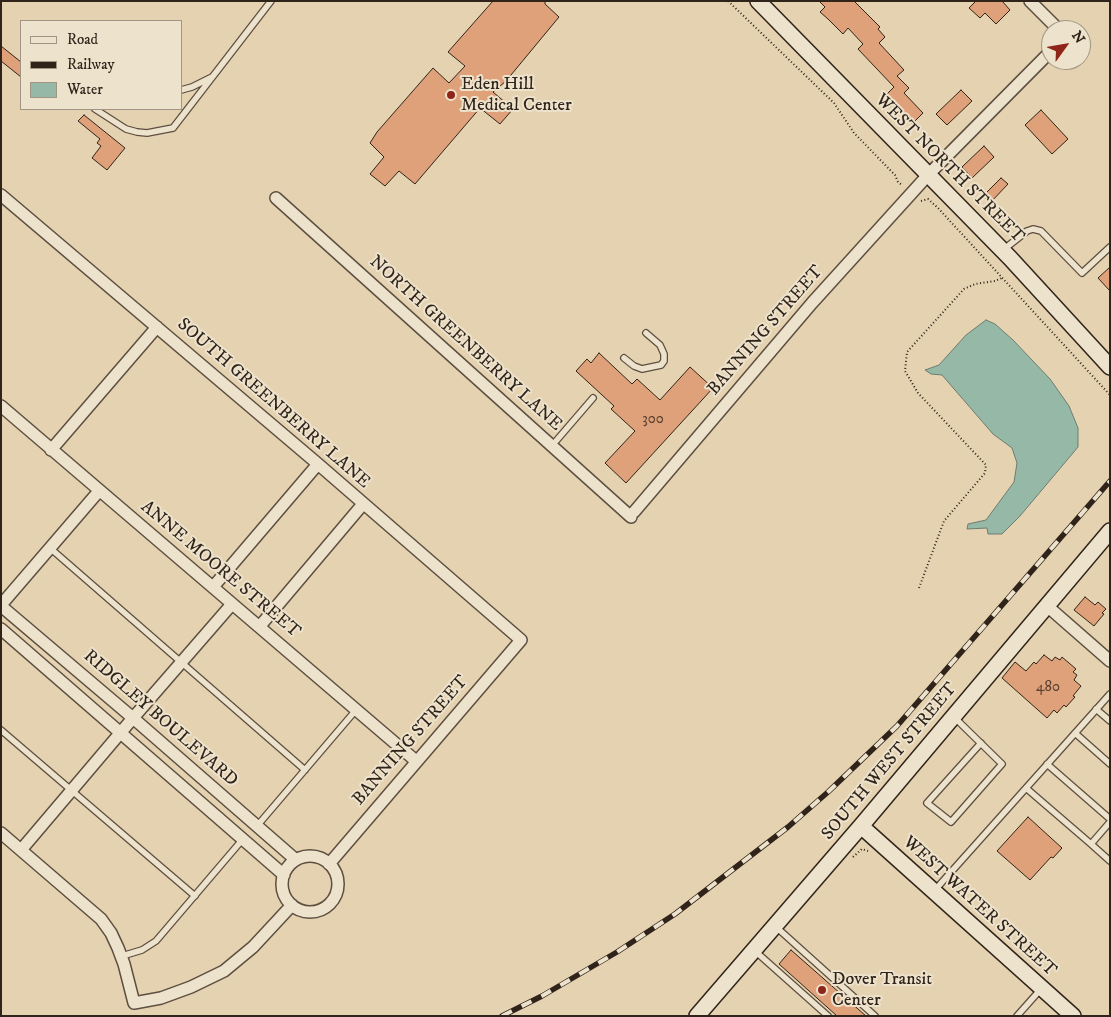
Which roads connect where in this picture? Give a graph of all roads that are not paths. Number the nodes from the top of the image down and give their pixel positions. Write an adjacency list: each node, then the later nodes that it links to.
1 (271, 1): 6 (lane)
2 (758, 1): 9 (street, WEST NORTH STREET)
3 (1030, 1): 4 (street)
4 (1050, 20)
5 (1041, 61): 9 (street, BANNING STREET)
6 (213, 76): 7 (lane); 8 (lane)
7 (182, 90)
8 (97, 110)
9 (928, 175): 13 (street, WEST NORTH STREET); 27 (street, BANNING STREET)
10 (1, 195): 14 (street, SOUTH GREENBERRY LANE)
11 (276, 198): 27 (street, NORTH GREENBERRY LANE)
12 (1110, 247): 13 (lane)
13 (1002, 250): 16 (street, WEST NORTH STREET)
14 (157, 327): 23 (street); 24 (street, SOUTH GREENBERRY LANE)
15 (646, 333): 17 (lane)
16 (1080, 334): 18 (street, WEST NORTH STREET); 19 (street)
17 (624, 358)
18 (1110, 367)
19 (1110, 379)
20 (592, 398): 22 (lane)
21 (1, 406): 23 (street, ANNE MOORE STREET)
22 (556, 441)
23 (51, 450): 25 (street, ANNE MOORE STREET)
24 (318, 464): 26 (street, SOUTH GREENBERRY LANE); 30 (street)
25 (99, 491): 29 (street); 30 (street, ANNE MOORE STREET)
26 (363, 504): 34 (street); 36 (street, SOUTH GREENBERRY LANE)
27 (632, 514)
28 (1110, 531): 33 (street, SOUTH WEST STREET)
29 (50, 548): 32 (street); 38 (lane)
30 (213, 587): 31 (street, ANNE MOORE STREET)
31 (232, 604): 34 (street, ANNE MOORE STREET); 38 (street)
32 (1, 605): 43 (street, RIDGLEY BOULEVARD)
33 (1046, 605): 37 (street); 42 (street, SOUTH WEST STREET)
34 (260, 626): 40 (street, ANNE MOORE STREET)
35 (1, 629): 46 (street)
36 (521, 640): 49 (street, BANNING STREET)
37 (1110, 661)
38 (182, 662): 43 (street); 52 (lane)
39 (1110, 694): 41 (lane)
40 (356, 709): 49 (street, ANNE MOORE STREET); 52 (lane)
41 (1096, 709): 44 (lane); 47 (lane)
42 (954, 716): 48 (lane); 57 (street, SOUTH WEST STREET)
43 (133, 718): 46 (street); 56 (street, RIDGLEY BOULEVARD)
44 (1110, 721)
45 (1, 730): 54 (lane)
46 (120, 733): 54 (street); 59 (street)
47 (1075, 733): 50 (lane); 51 (lane)
48 (981, 743): 48 (lane)
49 (416, 761): 64 (street, BANNING STREET)
50 (1047, 764): 53 (lane); 55 (lane)
51 (1110, 764)
52 (305, 770): 56 (lane)
53 (1026, 788): 60 (lane); 66 (lane)
54 (72, 790): 61 (street); 67 (lane)
55 (1110, 821): 60 (lane)
56 (257, 826): 62 (street, RIDGLEY BOULEVARD)
57 (861, 826): 66 (street, WEST WATER STREET); 69 (street, SOUTH WEST STREET)
58 (1, 833): 61 (street)
59 (243, 839): 65 (street); 67 (lane)
60 (1091, 844): 63 (lane)
61 (21, 850): 71 (street)
62 (296, 860): 64 (street); 65 (street)
63 (1110, 861)
64 (329, 864): 68 (street)
65 (284, 874): 68 (street)
66 (933, 891): 72 (street, WEST WATER STREET)
67 (195, 896): 71 (lane)
68 (292, 905): 71 (street)
69 (775, 926): 70 (street, SOUTH WEST STREET); 75 (lane)
70 (754, 950): 73 (street, SOUTH WEST STREET); 74 (lane)
71 (122, 956)
72 (1042, 988): 76 (lane); 77 (street, WEST WATER STREET)
73 (698, 1016)
74 (828, 1016)
75 (875, 1016)
76 (1017, 1016)
77 (1073, 1016)

